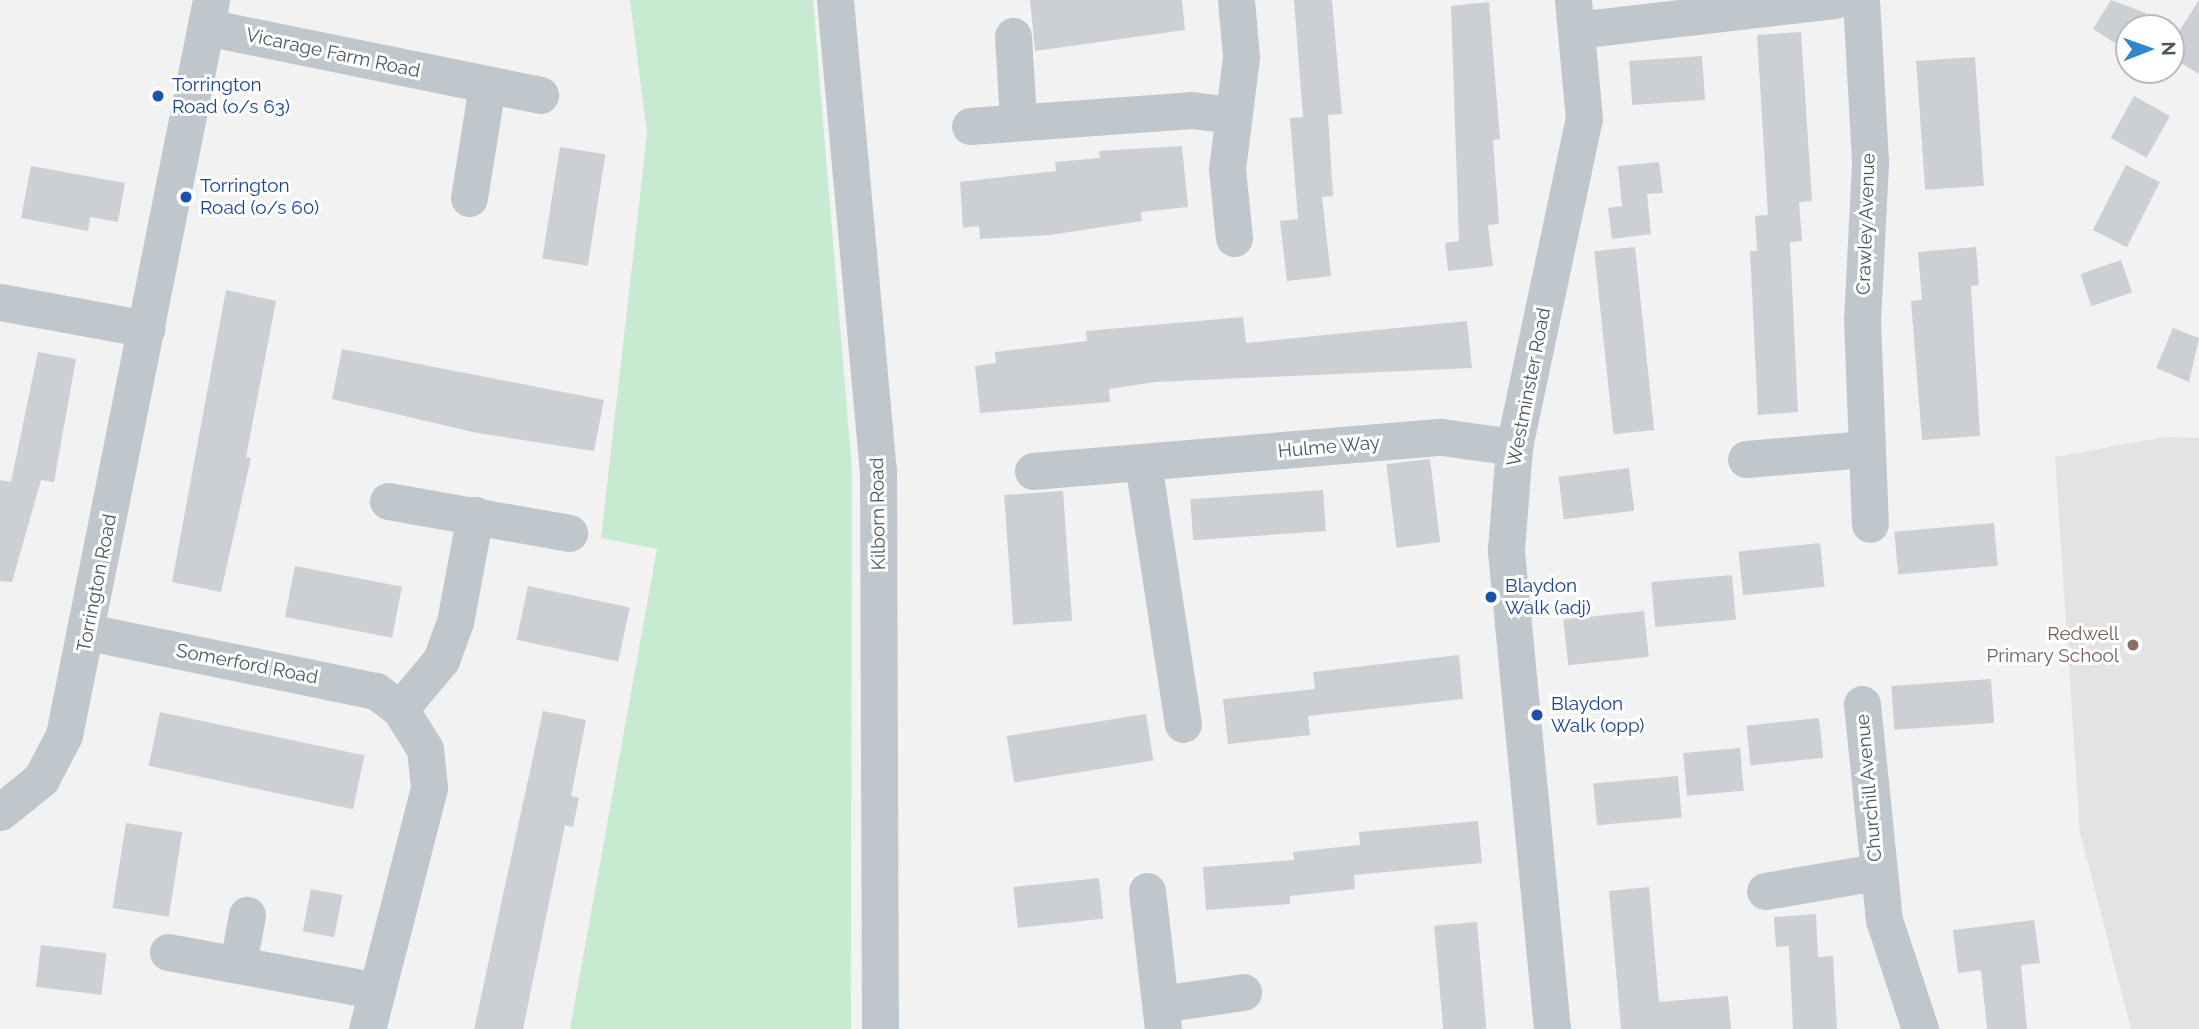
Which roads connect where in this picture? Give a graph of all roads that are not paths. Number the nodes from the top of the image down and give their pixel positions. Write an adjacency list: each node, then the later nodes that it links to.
1 (835, 0): 41 (street, Kilborn Road)
2 (1236, 0): 10 (street)
3 (1835, 0): 6 (street)
4 (1861, 0): 18 (street, Crawley Avenue)
5 (208, 13): 8 (street, Vicarage Farm Road); 16 (street, Torrington Road)
6 (1575, 15): 17 (street, Westminster Road)
7 (1013, 36): 11 (street)
8 (487, 85): 9 (street, Vicarage Farm Road); 13 (street)
9 (540, 94)
10 (1232, 115): 11 (street); 14 (street)
11 (1017, 121): 12 (street)
12 (970, 126)
13 (468, 198)
14 (1234, 238)
15 (0, 302): 16 (street)
16 (147, 329): 26 (street, Torrington Road)
17 (1514, 447): 20 (street, Hulme Way); 42 (street, Westminster Road)
18 (1866, 449): 19 (street); 24 (street, Crawley Avenue)
19 (1746, 459)
20 (1143, 463): 21 (street, Hulme Way); 29 (street)
21 (1033, 471)
22 (388, 501): 23 (street)
23 (475, 515): 25 (street); 28 (street)
24 (1870, 524)
25 (569, 533)
26 (88, 632): 28 (street, Somerford Road); 30 (street, Torrington Road)
27 (1862, 704): 31 (street, Churchill Avenue)
28 (400, 709): 37 (street, Somerford Road)
29 (1183, 724)
30 (0, 813)
31 (1876, 872): 33 (street, Churchill Avenue); 43 (street, Churchill Avenue)
32 (1147, 891): 39 (street)
33 (1765, 891)
34 (247, 915): 36 (street)
35 (168, 952): 36 (street)
36 (238, 964): 37 (street)
37 (374, 990): 40 (street, Somerford Road)
38 (1243, 992): 39 (street)
39 (1161, 1016)
40 (367, 1029)
41 (880, 1029)
42 (1552, 1029)
43 (1920, 1029)

